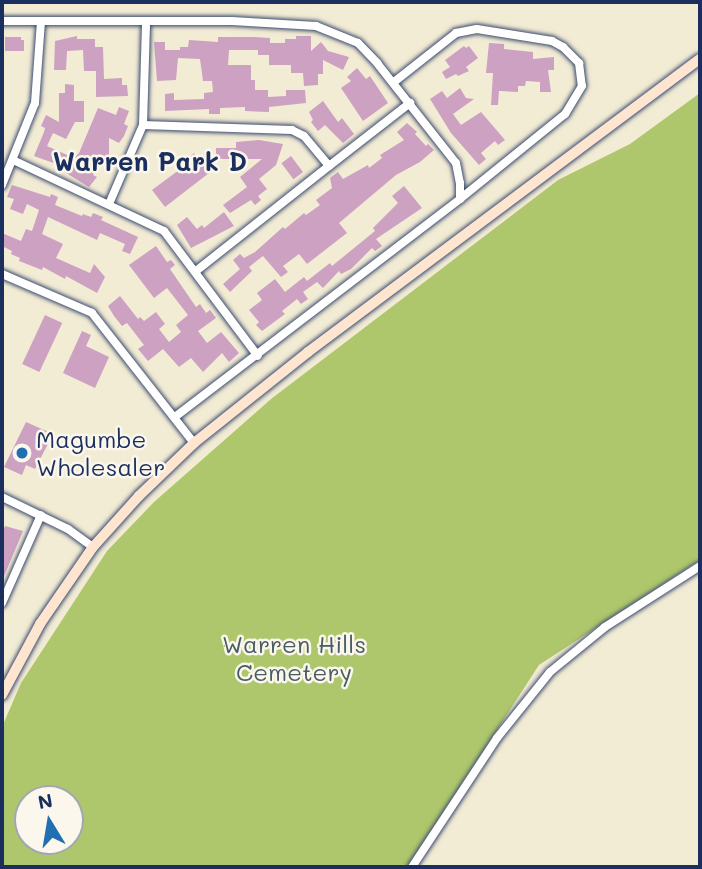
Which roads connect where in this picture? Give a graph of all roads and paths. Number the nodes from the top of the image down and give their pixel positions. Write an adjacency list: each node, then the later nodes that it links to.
1 (2, 20): 2 (street)
2 (41, 21): 3 (street); 8 (street)
3 (146, 22): 5 (street); 7 (street)
4 (700, 58): 17 (street)
5 (394, 82): 6 (street); 11 (street)
6 (410, 103): 9 (street); 11 (street)
7 (143, 125): 9 (street); 12 (street)
8 (13, 160): 10 (street); 12 (street)
9 (329, 166): 13 (street)
10 (2, 185)
11 (460, 199): 15 (street)
12 (109, 204): 13 (street)
13 (196, 271): 15 (street)
14 (2, 274): 16 (street)
15 (258, 356): 16 (street)
16 (175, 417): 17 (street)
17 (194, 443): 20 (street)
18 (2, 497): 19 (street)
19 (41, 515): 20 (street); 22 (street)
20 (93, 547): 23 (street)
21 (700, 566): 24 (street)
22 (2, 603)
23 (2, 695)
24 (412, 867)

